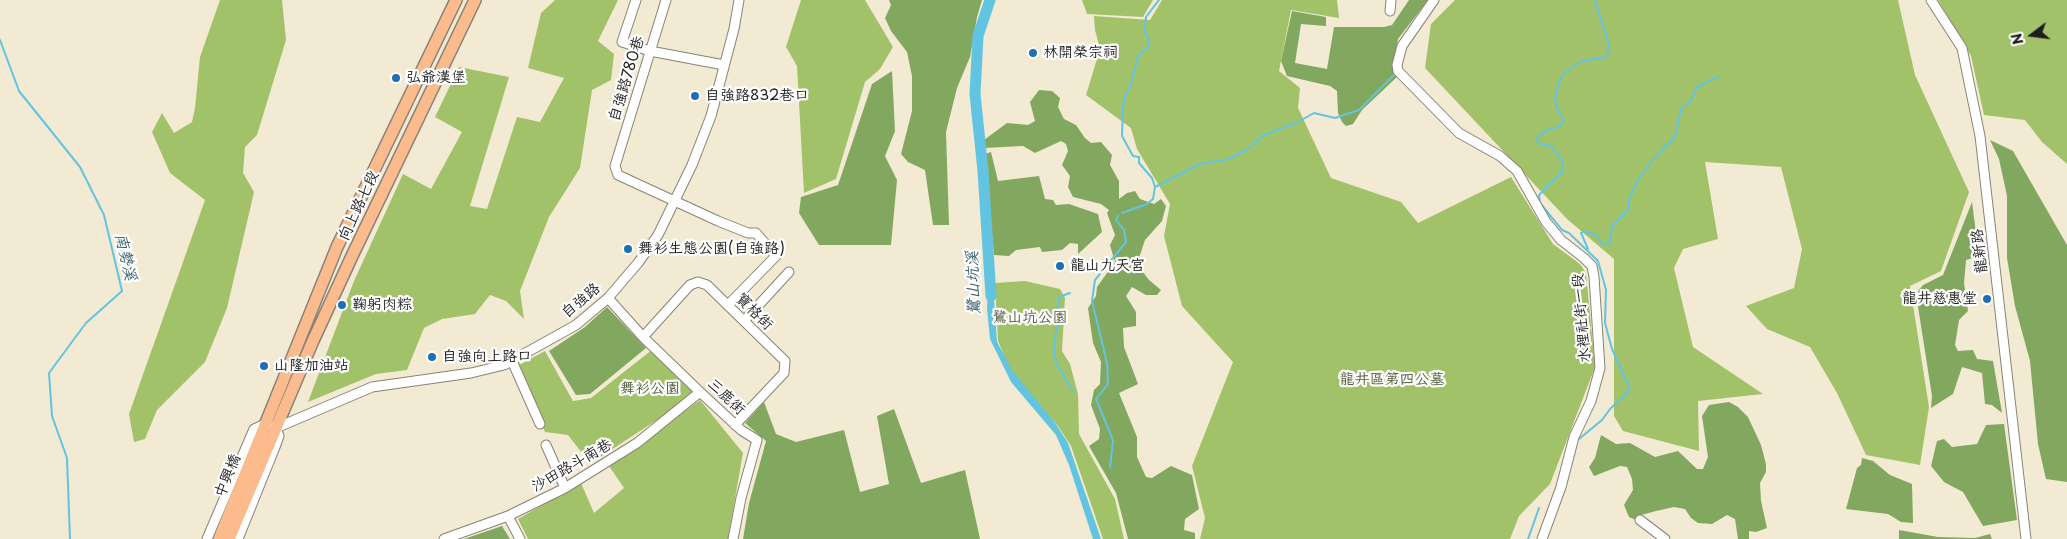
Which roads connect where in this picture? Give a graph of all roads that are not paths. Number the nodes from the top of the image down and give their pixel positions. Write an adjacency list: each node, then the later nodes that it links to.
1 (456, 0): 22 (main road, 向上路七段)
2 (475, 0): 22 (main road, 向上路七段)
3 (636, 0): 10 (street)
4 (666, 0): 10 (street, 自強路780巷)
5 (739, 0): 11 (street, 自強路)
6 (1391, 0): 9 (street)
7 (1434, 0): 35 (street, 水裡社街一段)
8 (1931, 0): 37 (street, 龍新路)
9 (1390, 11)
10 (650, 51): 11 (street); 12 (street, 自強路780巷)
11 (724, 65): 12 (street, 自強路)
12 (676, 203): 14 (street, 自強路); 15 (street)
13 (789, 272): 16 (street)
14 (608, 298): 17 (street, 三鹿街); 18 (street, 自強路)
15 (728, 305): 16 (street, 寶格街); 17 (street, 寶格街)
16 (744, 321): 21 (street, 寶格街)
17 (643, 337): 19 (street, 三鹿街)
18 (512, 361): 20 (street); 22 (street, 自強路)
19 (700, 392): 21 (street, 三鹿街); 24 (street, 沙田路斗南巷)
20 (540, 424)
21 (735, 425): 34 (street, 三鹿街)
22 (270, 426): 28 (street); 29 (main road, 中興橋); 30 (main road, 中興橋); 31 (street)
23 (546, 445): 24 (street)
24 (566, 488): 25 (street, 沙田路斗南巷)
25 (508, 516): 27 (street, 沙田路斗南巷); 33 (street)
26 (1640, 520): 36 (street)
27 (455, 537): 32 (street, 沙田路斗南巷)
28 (207, 539)
29 (219, 539)
30 (229, 539)
31 (238, 539)
32 (444, 539)
33 (520, 539)
34 (733, 539)
35 (1542, 539)
36 (1664, 539)
37 (2026, 539)

